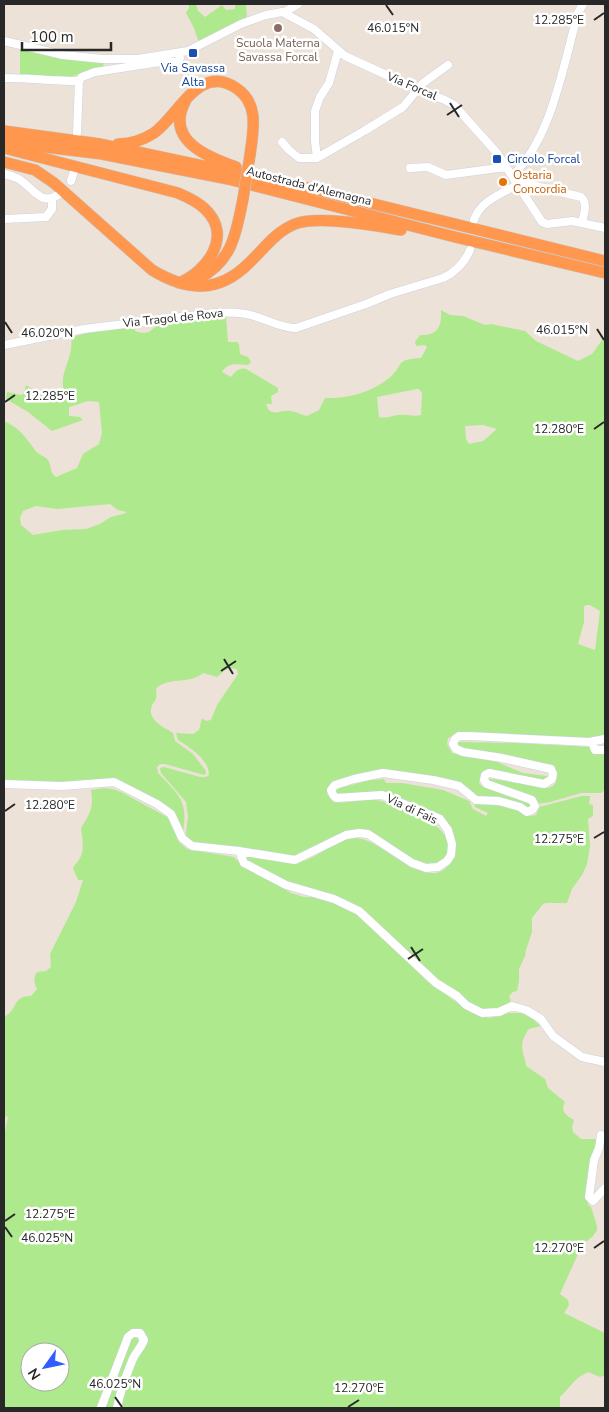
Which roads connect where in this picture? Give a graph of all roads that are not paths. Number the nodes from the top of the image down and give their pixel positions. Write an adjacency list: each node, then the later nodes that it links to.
1 (298, 4): 3 (street)
2 (583, 4): 25 (street)
3 (286, 12): 5 (street, Via Forcal); 6 (street)
4 (4, 41): 6 (street)
5 (338, 51): 10 (street, Via Forcal); 18 (street)
6 (179, 53): 9 (street)
7 (448, 65): 10 (street)
8 (4, 78): 9 (street)
9 (79, 81): 13 (street)
10 (417, 90): 18 (street); 21 (street, Via Forcal)
11 (189, 96): 16 (highway); 26 (highway); 35 (highway, bridge)
12 (4, 131): 16 (highway, Autostrada d'Alemagna)
13 (77, 133)
14 (4, 142): 31 (highway, Autostrada d'Alemagna)
15 (282, 142): 18 (street)
16 (100, 144): 26 (highway, Autostrada d'Alemagna)
17 (4, 148): 35 (highway)
18 (317, 158)
19 (4, 162): 35 (highway)
20 (75, 164): 24 (street)
21 (506, 167): 22 (street); 25 (street, Via Forcal)
22 (410, 168)
23 (4, 174): 27 (street)
24 (71, 181)
25 (515, 181): 28 (street); 29 (street, Via Forcal); 29 (street)
26 (317, 190): 33 (highway, Autostrada d'Alemagna)
27 (4, 219)
28 (474, 220)
29 (582, 223): 30 (street)
30 (605, 228)
31 (455, 237): 34 (highway, Autostrada d'Alemagna); 35 (highway)
32 (470, 250): 36 (street, Via Tragol de Rova)
33 (605, 261)
34 (605, 273)
35 (179, 284)
36 (4, 345)
37 (605, 739): 38 (street, Via di Fais)
38 (592, 742): 39 (street); 41 (street, Via di Fais)
39 (605, 750)
40 (4, 784): 41 (street, Via di Fais)
41 (240, 851): 42 (street)
42 (605, 1062)
43 (601, 1135): 44 (street)
44 (605, 1188)
45 (101, 1408): 46 (street)
46 (117, 1408)

